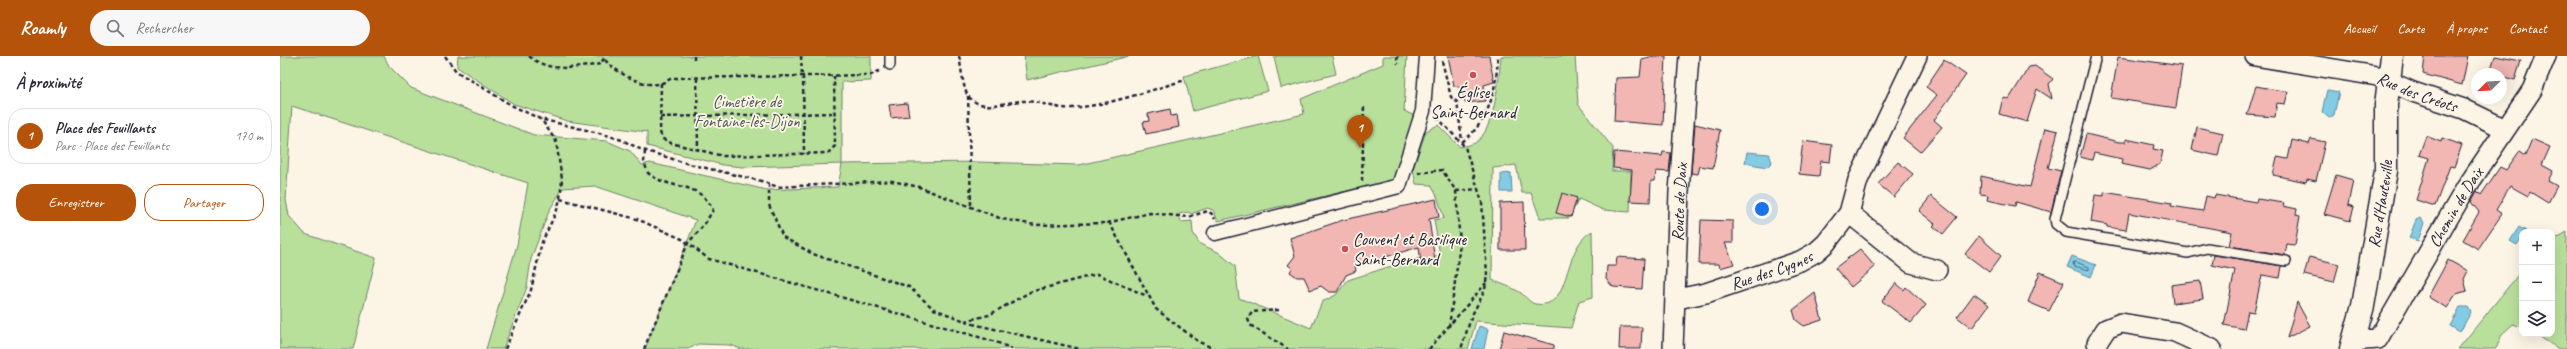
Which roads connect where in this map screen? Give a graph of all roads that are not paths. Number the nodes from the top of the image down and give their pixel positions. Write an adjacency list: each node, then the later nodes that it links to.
1 (1427, 56): 11 (street)
2 (1689, 56): 14 (street, Route de Daix)
3 (1917, 56): 10 (street, Rue des Cygnes)
4 (2096, 56): 12 (lane)
5 (2255, 56): 8 (street, Rue des Créots)
6 (2392, 56): 8 (street, Rue d'Hauteville)
7 (2546, 56): 9 (street, Chemin de Daix)
8 (2389, 80): 9 (street, Rue des Créots); 16 (street, Rue d'Hauteville)
9 (2505, 129): 16 (street, Chemin de Daix)
10 (1849, 213): 13 (street); 14 (street, Rue des Cygnes)
11 (1217, 233)
12 (2286, 261)
13 (1937, 270)
14 (1677, 299): 17 (street, Route de Daix)
15 (2097, 343): 18 (street)
16 (2352, 345)
17 (1673, 349)
18 (2212, 349)

